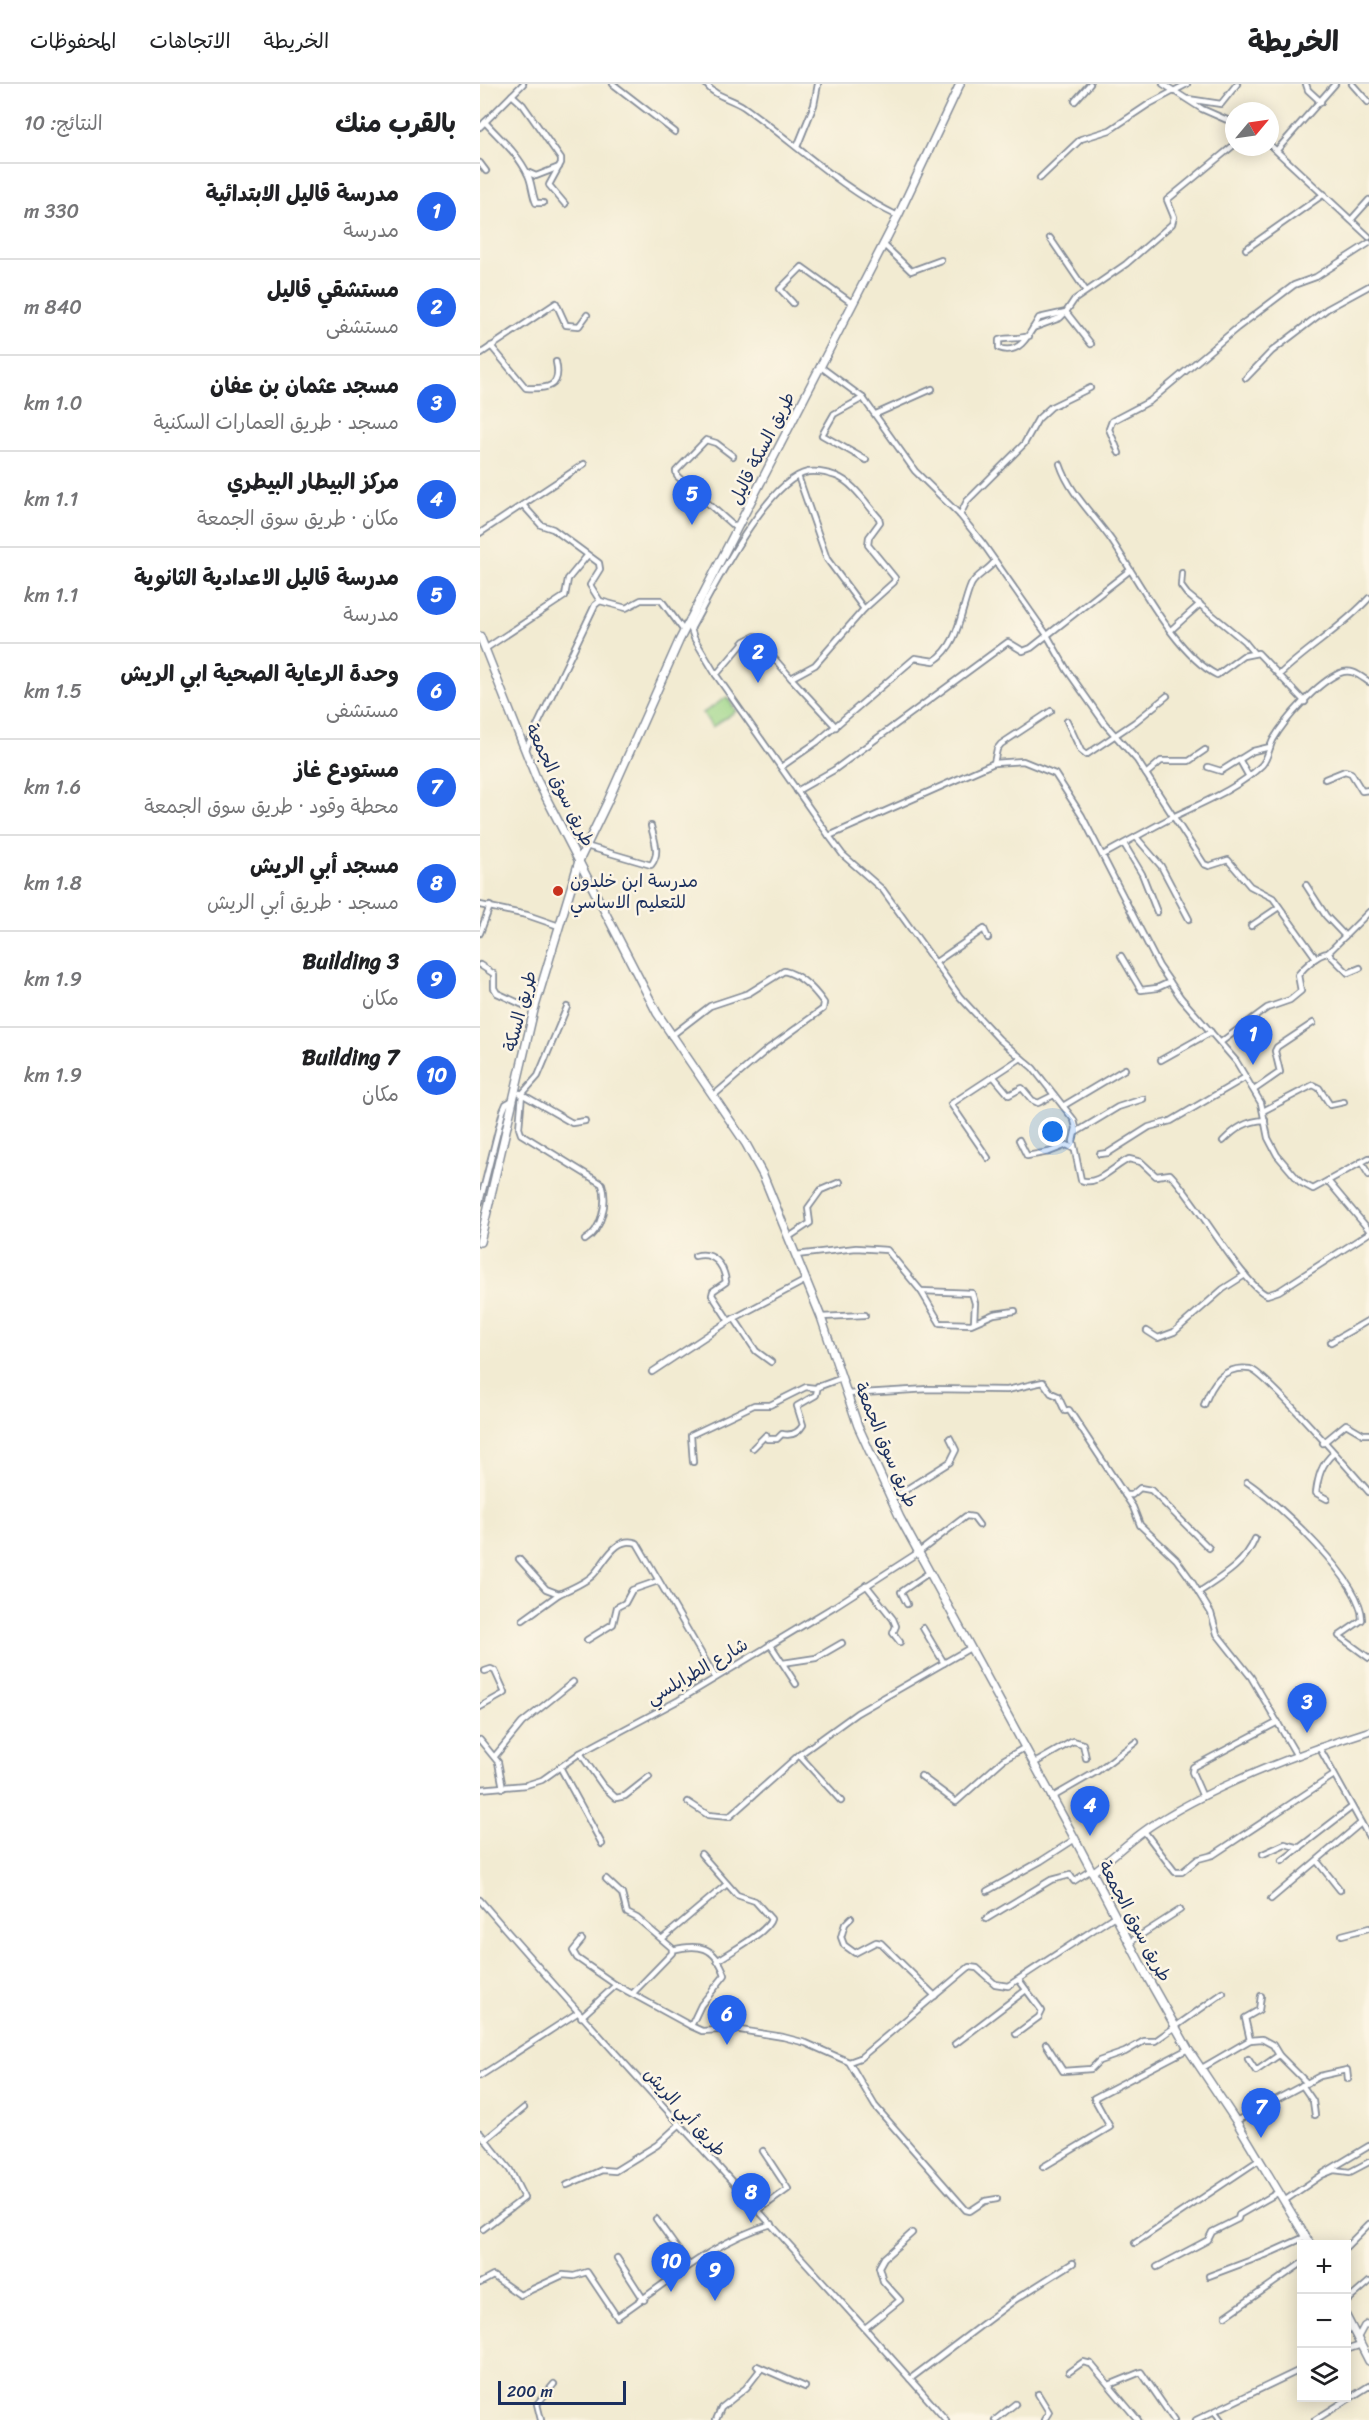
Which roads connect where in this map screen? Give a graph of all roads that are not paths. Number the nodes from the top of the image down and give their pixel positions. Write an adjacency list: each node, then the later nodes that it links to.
1 (523, 84): 14 (street)
2 (613, 84): 21 (street)
3 (706, 84): 22 (street)
4 (818, 84): 22 (street)
5 (960, 84): 35 (main road, طريق السكة قاليل)
6 (1090, 84): 16 (street)
7 (1163, 84): 13 (street)
8 (1187, 84): 13 (street)
9 (1237, 84): 15 (street)
10 (1306, 84): 17 (street)
11 (1335, 84): 17 (street)
12 (1352, 84): 18 (street)
13 (1173, 92): 15 (street); 30 (street)
14 (512, 95): 20 (street); 27 (street)
15 (1182, 98): 19 (street)
16 (1075, 101)
17 (1321, 102): 23 (street)
18 (1368, 102)
19 (1225, 119)
20 (482, 123): 28 (street)
21 (675, 132)
22 (797, 147): 35 (street)
23 (1279, 147)
24 (1225, 152): 44 (street)
25 (1279, 153): 31 (street)
26 (480, 163): 29 (street)
27 (559, 167): 28 (street); 34 (street)
28 (525, 170): 33 (street)
29 (486, 171)
30 (1040, 178)
31 (1324, 194): 36 (street); 41 (street)
32 (1369, 200): 36 (street)
33 (543, 203)
34 (565, 204)
35 (898, 216): 40 (main road, طريق السكة قاليل)
36 (1351, 219): 37 (street)
37 (1369, 237)
38 (1050, 238): 44 (street)
39 (1369, 243): 63 (street)
40 (884, 244): 42 (street); 46 (main road, طريق السكة قاليل)
41 (1246, 249)
42 (941, 260)
43 (1369, 286): 58 (street)
44 (1086, 291): 47 (street)
45 (793, 303): 46 (street)
46 (852, 303): 57 (main road, طريق السكة قاليل)
47 (1066, 312): 49 (street); 50 (street); 53 (street)
48 (587, 315): 54 (street)
49 (1039, 318): 50 (street); 51 (street)
50 (1047, 323): 51 (street)
51 (1033, 328): 52 (street)
52 (1029, 336): 52 (street)
53 (1091, 344)
54 (491, 346): 55 (street); 56 (street)
55 (480, 354)
56 (556, 362)
57 (821, 367): 61 (street); 71 (main road, طريق السكة قاليل)
58 (1246, 378)
59 (1090, 388): 70 (street)
60 (932, 389): 62 (street)
61 (863, 398): 62 (street); 65 (street)
62 (876, 414): 70 (street)
63 (1119, 453)
64 (733, 456): 71 (street)
65 (866, 460)
66 (584, 464): 69 (street)
67 (1060, 464): 75 (street)
68 (798, 476): 80 (street); 80 (street); 81 (street)
69 (523, 505): 72 (street); 73 (street)
70 (960, 515): 74 (street)
71 (737, 529): 81 (main road, طريق السكة قاليل)
72 (480, 533)
73 (587, 556): 78 (street); 87 (street)
74 (995, 561): 83 (street); 97 (street)
75 (1129, 570): 82 (street); 83 (street)
76 (1182, 573): 79 (street)
77 (1369, 598): 90 (street)
78 (600, 601): 81 (street); 101 (street)
79 (1200, 604): 82 (street); 88 (street)
80 (864, 609): 91 (street)
81 (688, 628): 85 (street); 86 (main road, طريق السكة قاليل)
82 (1171, 630): 88 (street)
83 (1047, 635): 98 (street); 110 (street)
84 (480, 636): 87 (main road, طريق سوق الجمعة)
85 (694, 638): 86 (street); 89 (street)
86 (679, 641): 116 (main road, طريق السكة قاليل)
87 (485, 649): 101 (main road, طريق سوق الجمعة)
88 (1253, 652): 90 (street)
89 (716, 675): 91 (street); 104 (street)
90 (1279, 675): 94 (street)
91 (791, 678): 97 (street)
92 (1369, 682): 94 (street)
93 (1167, 696): 98 (street)
94 (1305, 702): 99 (street)
95 (1051, 711): 103 (street)
96 (1067, 721): 98 (street)
97 (836, 727): 104 (street)
98 (1113, 736): 106 (street)
99 (1270, 747): 102 (street); 107 (street)
100 (1205, 750): 106 (street)
101 (524, 752): 118 (main road, طريق سوق الجمعة)
102 (1239, 759): 105 (street); 107 (street)
103 (994, 764): 113 (street); 117 (street)
104 (781, 767): 110 (street)
105 (1208, 767)
106 (1146, 774): 111 (street)
107 (1248, 775): 111 (street)
108 (1324, 779): 109 (street)
109 (1369, 790)
110 (797, 791): 113 (street)
111 (1174, 817): 114 (street); 122 (street)
112 (651, 826): 116 (street)
113 (829, 836): 134 (street)
114 (1136, 837): 115 (street); 125 (street)
115 (1124, 844): 117 (street); 123 (street)
116 (586, 846): 118 (main road, طريق السكة قاليل)
117 (1103, 855): 137 (street)
118 (579, 861): 126 (main road, طريق السكة); 142 (main road, طريق سوق الجمعة)
119 (1306, 885): 129 (street)
120 (480, 905): 121 (street)
121 (490, 906): 126 (street); 128 (street)
122 (1279, 907): 127 (street); 133 (street)
123 (1157, 912)
124 (1369, 912): 129 (street)
125 (1190, 919)
126 (559, 926): 139 (main road, طريق السكة)
127 (1251, 926)
128 (480, 933)
129 (1345, 936): 131 (street)
130 (988, 938): 134 (street)
131 (1328, 952): 133 (street); 136 (street)
132 (1121, 956): 137 (street)
133 (1317, 958): 143 (street)
134 (936, 962): 144 (street)
135 (480, 965): 139 (street)
136 (1360, 968)
137 (1170, 982): 141 (street)
138 (567, 1008): 150 (street)
139 (534, 1010): 150 (main road, طريق السكة)
140 (1313, 1023): 149 (street)
141 (1211, 1032): 143 (street); 145 (street)
142 (670, 1036): 152 (main road, طريق سوق الجمعة); 152 (street)
143 (1221, 1042): 148 (street)
144 (1020, 1058): 147 (street); 151 (street)
145 (1161, 1060)
146 (1125, 1069): 156 (street)
147 (993, 1076): 151 (street); 165 (street)
148 (1246, 1077): 149 (street); 164 (street)
149 (1254, 1090): 157 (street)
150 (519, 1092): 154 (main road, طريق السكة); 159 (street); 174 (street)
151 (1054, 1095): 156 (street)
152 (714, 1096): 173 (main road, طريق سوق الجمعة)
153 (1143, 1099): 160 (street)
154 (513, 1100): 171 (street); 175 (main road, طريق السكة)
155 (1344, 1102): 157 (street)
156 (1063, 1106): 160 (street)
157 (1263, 1110): 158 (street)
158 (1265, 1120): 162 (street); 169 (street)
159 (585, 1122)
160 (1075, 1132): 163 (street)
161 (1019, 1140): 163 (street)
162 (1223, 1141)
163 (1074, 1149): 178 (street)
164 (1100, 1154)
165 (988, 1158)
166 (1369, 1158): 167 (street)
167 (1361, 1162): 168 (street); 169 (street)
168 (1369, 1175)
169 (1328, 1181): 172 (street)
170 (840, 1182): 173 (street)
171 (480, 1202)
172 (1369, 1231): 178 (street)
173 (789, 1237): 176 (main road, طريق سوق الجمعة)
174 (585, 1240)
175 (480, 1242)
176 (796, 1255): 179 (main road, طريق سوق الجمعة); 180 (street)
177 (695, 1256): 184 (street)
178 (1245, 1275): 187 (street)
179 (806, 1280): 183 (main road, طريق سوق الجمعة); 184 (street)
180 (921, 1292): 186 (street); 186 (street)
181 (1015, 1311): 186 (street)
182 (865, 1315): 183 (street)
183 (821, 1317): 191 (main road, طريق سوق الجمعة)
184 (732, 1319): 189 (street); 190 (street)
185 (1369, 1320): 188 (street)
186 (974, 1322)
187 (1147, 1331)
188 (1331, 1342)
189 (771, 1362)
190 (652, 1372)
191 (842, 1378): 192 (street); 193 (main road, طريق سوق الجمعة)
192 (818, 1386): 198 (street); 200 (street)
193 (847, 1394): 203 (street); 204 (main road, طريق سوق الجمعة)
194 (1204, 1405): 197 (street)
195 (1369, 1434): 197 (street)
196 (950, 1438): 204 (street)
197 (1323, 1443): 199 (street)
198 (753, 1448)
199 (1334, 1453): 202 (street); 205 (street)
200 (693, 1462)
201 (1247, 1482): 224 (street)
202 (1369, 1492)
203 (1125, 1495): 208 (street); 214 (street)
204 (891, 1499): 209 (main road, طريق سوق الجمعة)
205 (1327, 1500)
206 (979, 1525): 209 (street, شارع الطرابلسي)
207 (1255, 1539): 214 (street)
208 (1209, 1548)
209 (919, 1552): 211 (main road, طريق سوق الجمعة); 213 (street, شارع الطرابلسي)
210 (519, 1559): 215 (street)
211 (930, 1572): 216 (street); 223 (main road, طريق سوق الجمعة)
212 (658, 1581): 215 (street); 219 (street); 228 (street)
213 (866, 1585): 220 (street); 222 (street, شارع الطرابلسي)
214 (1198, 1592): 232 (street)
215 (559, 1594): 217 (street)
216 (907, 1604)
217 (523, 1620)
218 (922, 1628): 226 (street)
219 (587, 1640)
220 (900, 1642)
221 (842, 1643): 225 (street)
222 (770, 1644): 225 (street); 228 (street, شارع الطرابلسي)
223 (970, 1648): 226 (street); 237 (main road, طريق سوق الجمعة)
224 (1369, 1658)
225 (783, 1663): 230 (street)
226 (944, 1663): 239 (street)
227 (485, 1671): 231 (street)
228 (715, 1677): 238 (street, شارع الطرابلسي)
229 (573, 1682): 240 (street)
230 (796, 1684)
231 (480, 1707)
232 (1278, 1722): 241 (street); 251 (street)
233 (1369, 1731): 236 (main road)
234 (480, 1740): 240 (street)
235 (1136, 1742): 250 (street)
236 (1319, 1747): 241 (main road); 245 (street)
237 (1024, 1748): 243 (main road, طريق سوق الجمعة); 246 (street)
238 (580, 1753): 244 (street, شارع الطرابلسي); 247 (street)
239 (799, 1755): 252 (street); 253 (street)
240 (495, 1756): 248 (street)
241 (1297, 1756): 251 (main road)
242 (1086, 1758): 243 (street)
243 (1033, 1764): 250 (main road, طريق سوق الجمعة)
244 (560, 1767): 248 (street, شارع الطرابلسي); 259 (street)
245 (1335, 1775): 254 (street); 256 (street)
246 (921, 1776)
247 (649, 1777)
248 (503, 1788): 249 (street, شارع الطرابلسي)
249 (480, 1789)
250 (1051, 1798): 258 (main road, طريق سوق الجمعة)
251 (1204, 1798): 256 (main road)
252 (841, 1801)
253 (688, 1802)
254 (1352, 1807): 255 (street); 260 (street)
255 (1361, 1823): 257 (street); 264 (street)
256 (1144, 1831): 265 (main road)
257 (1369, 1836)
258 (1075, 1839): 265 (main road, طريق سوق الجمعة); 269 (street)
259 (602, 1844)
260 (1300, 1848): 262 (street); 263 (street)
261 (701, 1854): 267 (street)
262 (1263, 1854)
263 (1282, 1861)
264 (1317, 1861): 268 (street); 270 (street)
265 (1092, 1871): 273 (main road, طريق سوق الجمعة); 275 (street)
266 (606, 1879): 278 (street)
267 (727, 1884): 278 (street); 282 (street)
268 (1340, 1890)
269 (987, 1891)
270 (1271, 1899)
271 (480, 1900): 290 (street, طريق أبي الريش)
272 (1180, 1910): 280 (street)
273 (1116, 1915): 280 (main road, طريق سوق الجمعة); 283 (street)
274 (851, 1918): 288 (street)
275 (986, 1919)
276 (1369, 1928): 277 (street)
277 (1342, 1935)
278 (663, 1938): 281 (street)
279 (582, 1940): 284 (street)
280 (1130, 1942): 292 (main road, طريق سوق الجمعة)
281 (672, 1950): 282 (street); 286 (street)
282 (717, 1960): 291 (street)
283 (1019, 1980): 285 (street); 288 (street)
284 (616, 1985): 286 (street); 290 (street)
285 (1026, 1990): 293 (street); 295 (street)
286 (633, 1993): 291 (street)
287 (1223, 1993): 292 (street)
288 (935, 1996): 300 (street)
289 (1261, 1996): 294 (street)
290 (579, 2015): 302 (street); 308 (street, طريق أبي الريش)
291 (691, 2026): 300 (street)
292 (1176, 2028): 296 (street); 297 (main road, طريق سوق الجمعة)
293 (1016, 2034)
294 (1250, 2040): 298 (street); 301 (street)
295 (955, 2044)
296 (1046, 2044)
297 (1188, 2049): 301 (main road, طريق سوق الجمعة); 315 (street)
298 (1279, 2055): 299 (street); 304 (street)
299 (1248, 2059)
300 (849, 2062): 319 (street)
301 (1202, 2068): 307 (main road, طريق سوق الجمعة)
302 (480, 2076)
303 (1348, 2079): 304 (street)
304 (1304, 2084): 306 (street); 307 (street)
305 (524, 2108): 310 (street)
306 (1314, 2115)
307 (1236, 2121): 313 (main road, طريق سوق الجمعة)
308 (679, 2125): 317 (street); 321 (street, طريق أبي الريش)
309 (480, 2133): 310 (street)
310 (486, 2140): 325 (street)
311 (1369, 2146): 316 (street)
312 (763, 2151): 321 (street)
313 (1259, 2160): 318 (main road, طريق سوق الجمعة); 329 (street)
314 (1369, 2162): 316 (street)
315 (1043, 2166)
316 (1323, 2175): 320 (street)
317 (567, 2185)
318 (1279, 2192): 320 (main road, طريق سوق الجمعة); 335 (street)
319 (997, 2199)
320 (1284, 2200): 327 (main road, طريق سوق الجمعة)
321 (759, 2210): 323 (street, طريق أبي الريش)
322 (656, 2219): 333 (street)
323 (772, 2224): 333 (street); 344 (street, طريق أبي الريش)
324 (1369, 2224): 330 (street)
325 (483, 2229)
326 (912, 2234): 344 (street)
327 (1305, 2237): 328 (main road, طريق سوق الجمعة); 336 (street)
328 (1307, 2240)
329 (1135, 2242)
330 (1351, 2243)
331 (617, 2258): 340 (street)
332 (1073, 2263): 350 (street)
333 (689, 2265): 340 (street)
334 (1297, 2266): 341 (street)
335 (1157, 2267)
336 (1209, 2276)
337 (1369, 2282): 339 (street)
338 (480, 2283): 340 (street)
339 (1351, 2298)
340 (644, 2300)
341 (1226, 2316)
342 (1351, 2325): 343 (street); 345 (main road)
343 (1366, 2325): 345 (street)
344 (866, 2328): 350 (street, طريق أبي الريش)
345 (1359, 2342): 346 (street); 347 (main road)
346 (1350, 2348)
347 (1369, 2361)
348 (1297, 2371): 357 (street)
349 (1070, 2372): 352 (street)
350 (910, 2379): 360 (street, طريق أبي الريش)
351 (554, 2384): 358 (street)
352 (1109, 2385): 363 (street); 364 (street)
353 (1369, 2386): 367 (street)
354 (805, 2387): 359 (street)
355 (1038, 2394): 362 (street)
356 (1015, 2404): 361 (street)
357 (1215, 2412): 365 (street); 366 (street)
358 (540, 2420)
359 (716, 2420)
360 (946, 2420)
361 (995, 2420)
362 (1044, 2420)
363 (1138, 2420)
364 (1174, 2420)
365 (1196, 2420)
366 (1221, 2420)
367 (1315, 2420)

